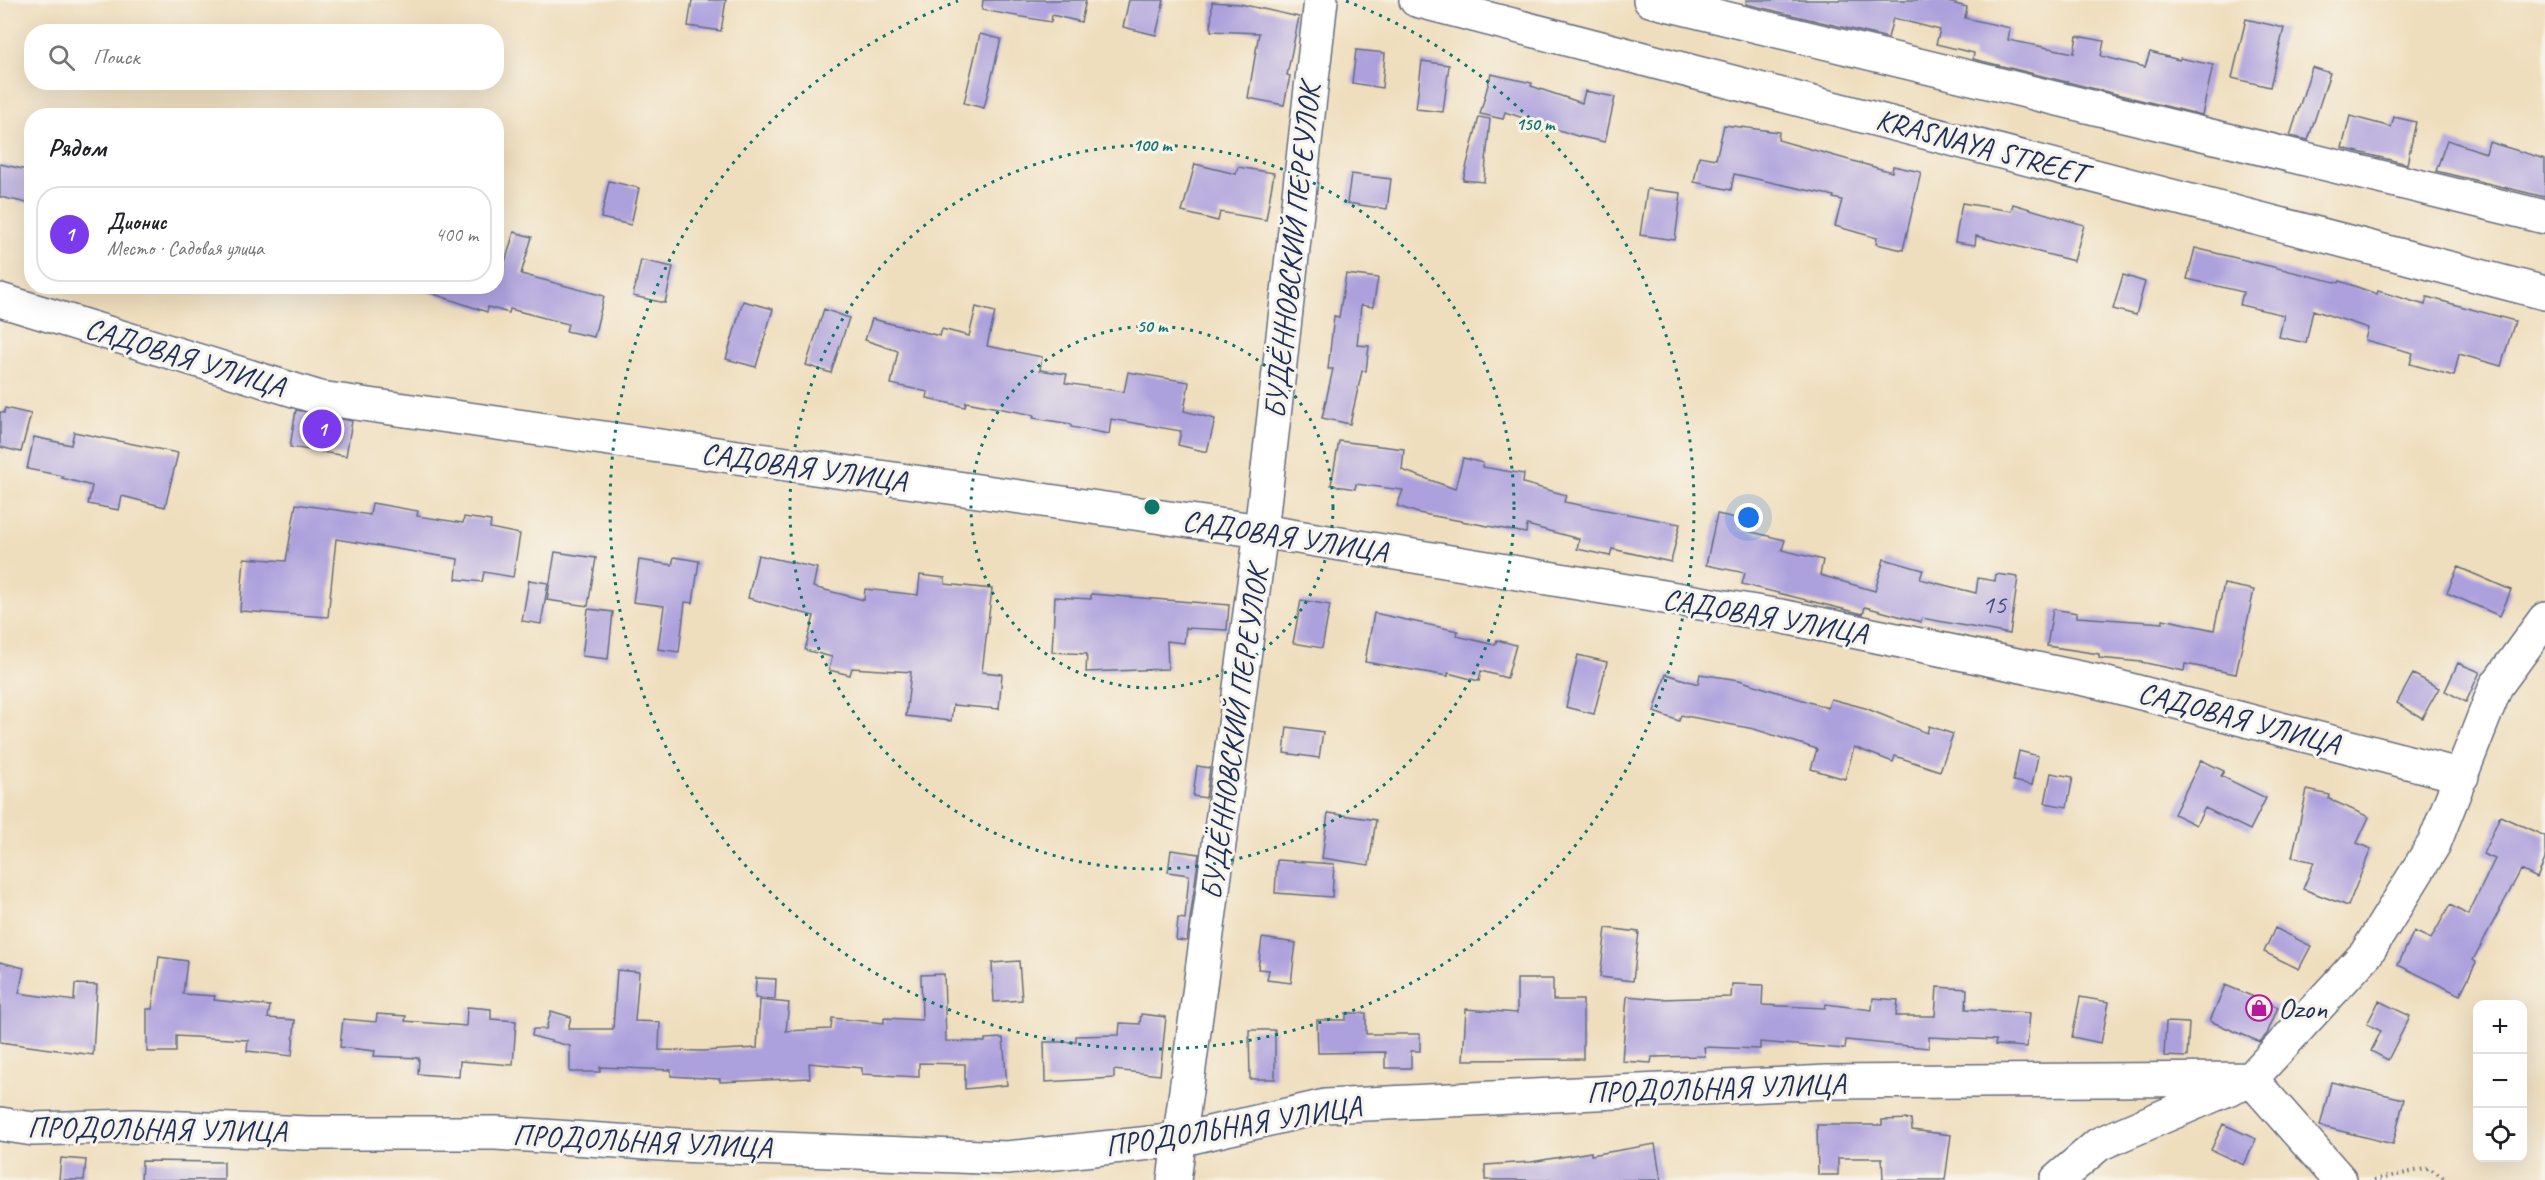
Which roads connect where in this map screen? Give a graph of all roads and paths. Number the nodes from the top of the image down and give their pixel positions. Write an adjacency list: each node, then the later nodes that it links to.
1 (1321, 0): 7 (street, БУДЁННОВСКИЙ ПЕРЕУЛОК)
2 (1416, 0): 5 (street, KRASNAYA STREET)
3 (1650, 0): 4 (street, KRASNAYA STREET)
4 (2545, 217)
5 (2545, 293)
6 (0, 300): 7 (street, САДОВАЯ УЛИЦА)
7 (1261, 531): 9 (street, САДОВАЯ УЛИЦА); 12 (street, БУДЁННОВСКИЙ ПЕРЕУЛОК)
8 (2545, 619): 9 (street)
9 (2462, 776): 10 (street)
10 (2251, 1079): 12 (street, ПРОДОЛЬНАЯ УЛИЦА); 14 (street); 15 (street)
11 (0, 1124): 12 (street, ПРОДОЛЬНАЯ УЛИЦА)
12 (1179, 1140): 13 (street, БУДЁННОВСКИЙ ПЕРЕУЛОК)
13 (1174, 1180)
14 (2057, 1180)
15 (2340, 1180)
16 (2374, 1180): 17 (path)
17 (2447, 1180)

